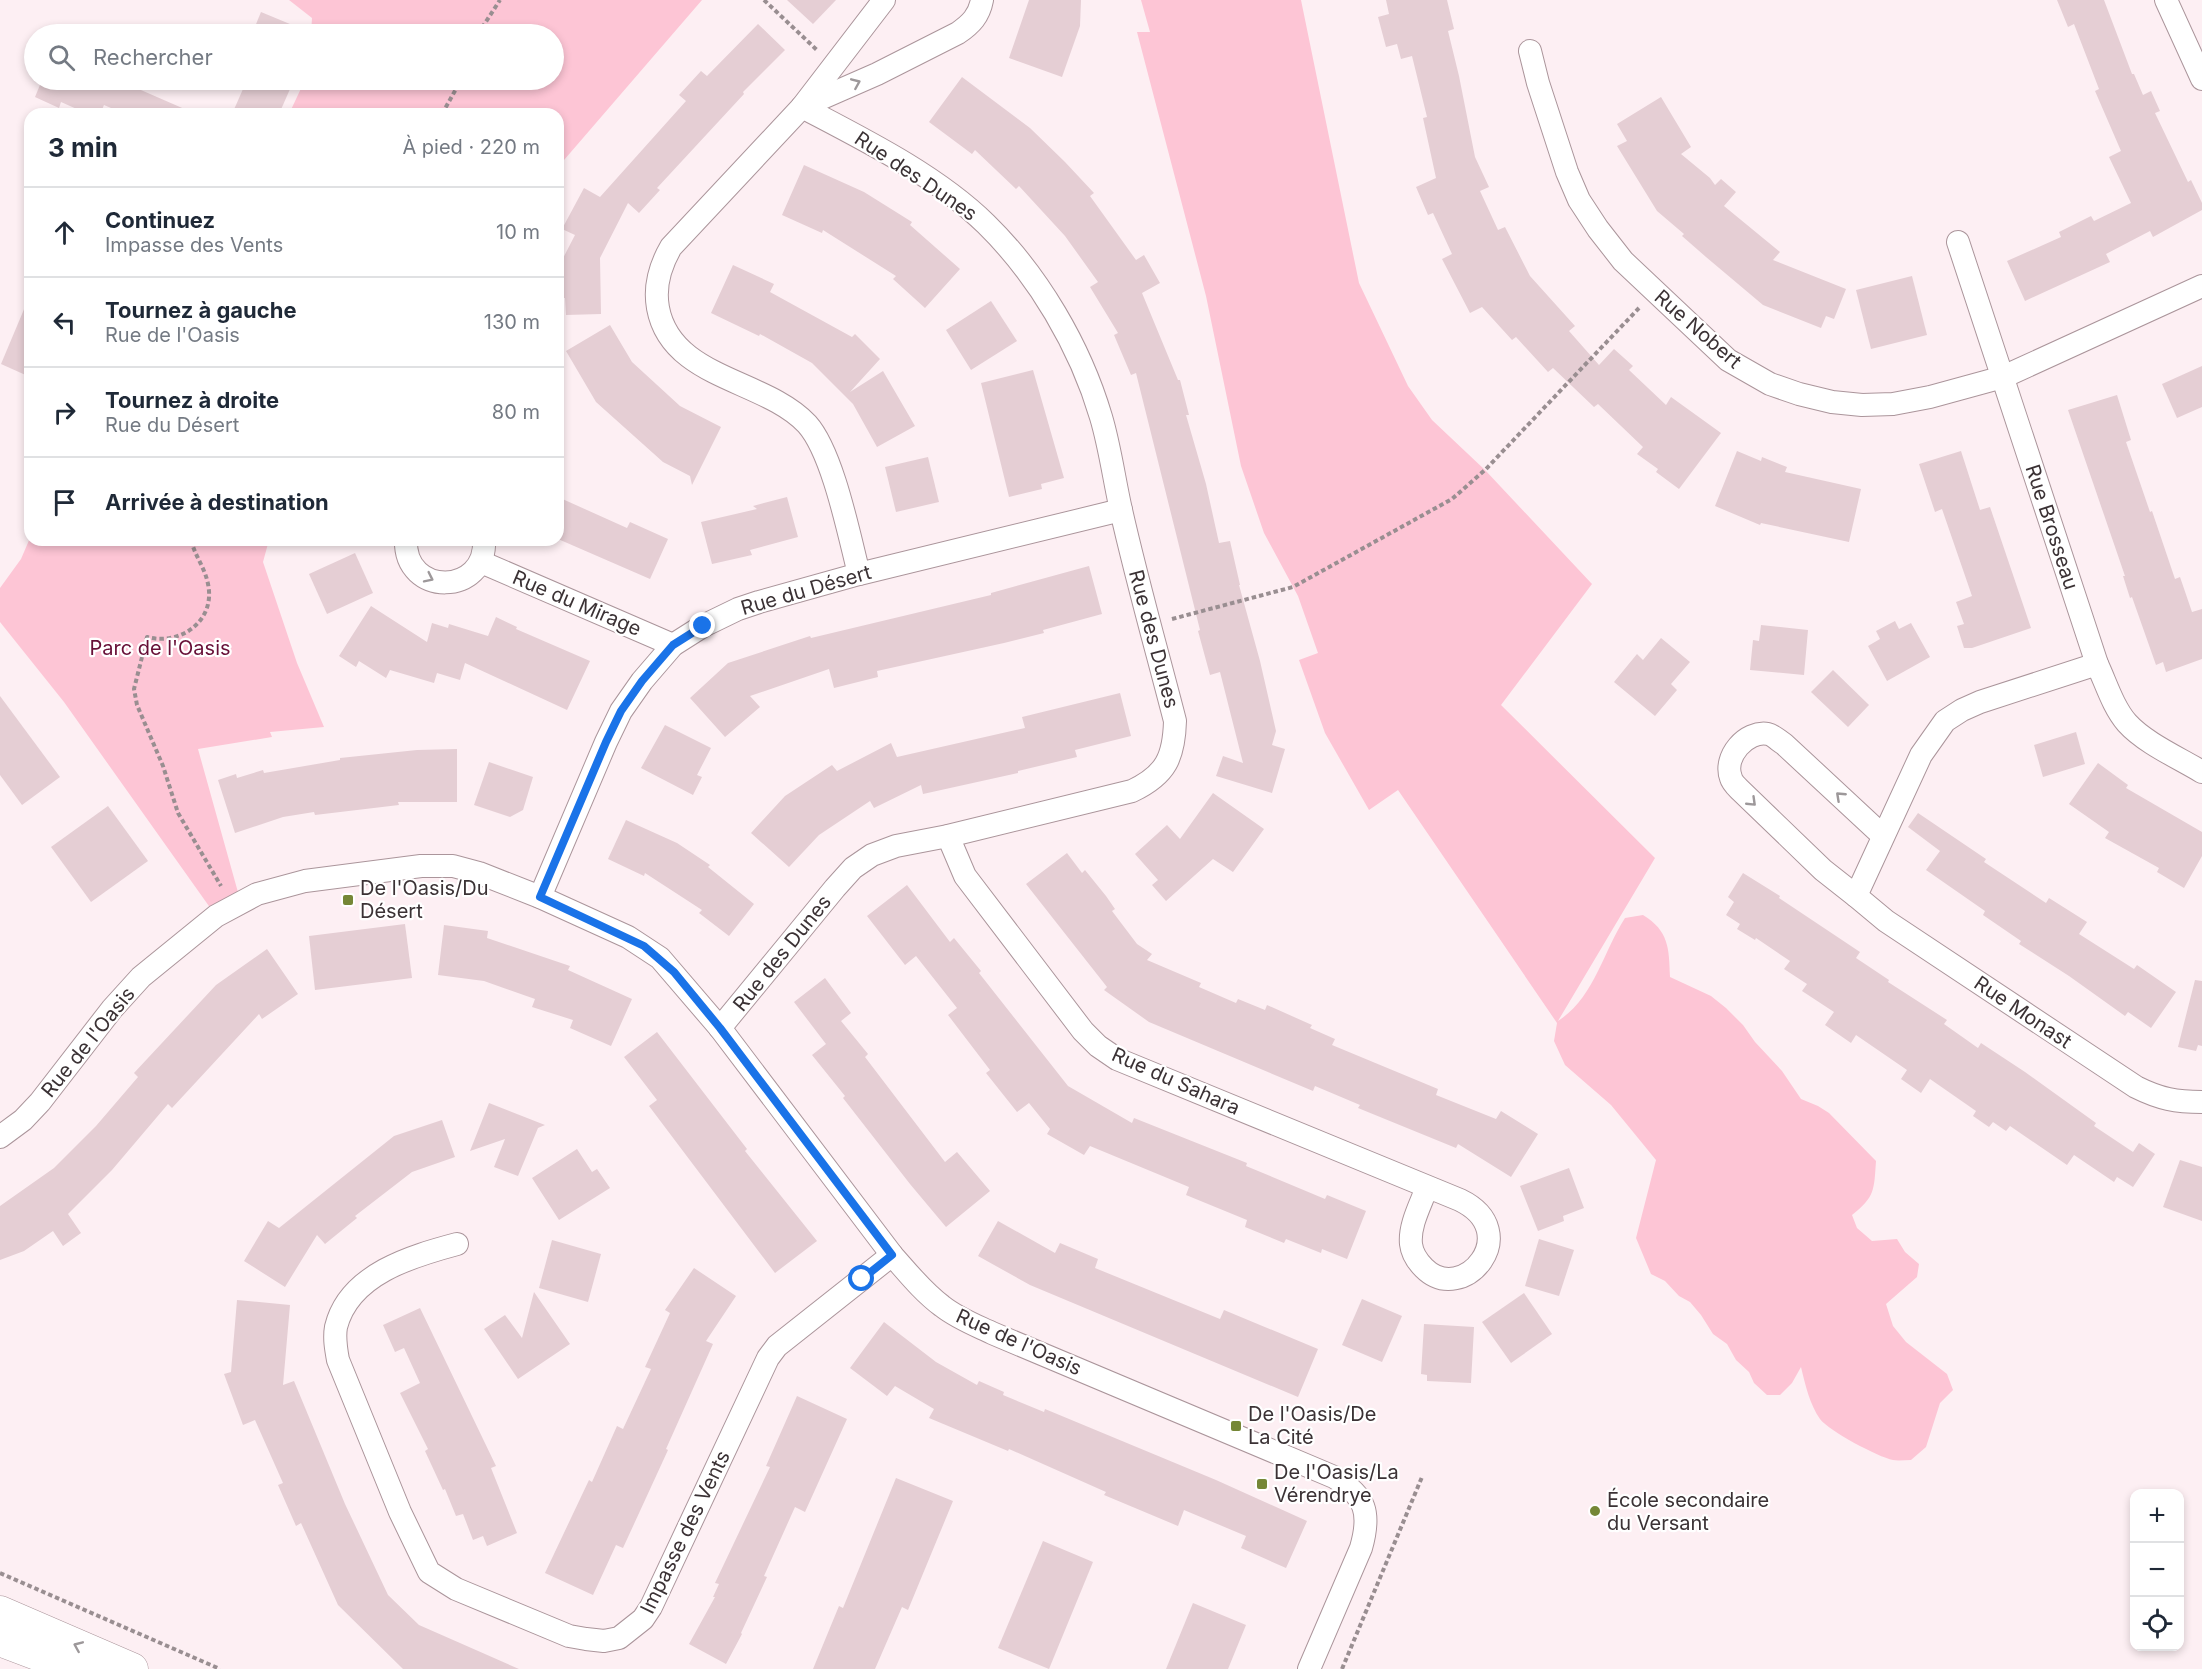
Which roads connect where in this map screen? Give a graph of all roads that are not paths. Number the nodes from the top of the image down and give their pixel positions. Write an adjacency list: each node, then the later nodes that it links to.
1 (884, 0): 6 (street)
2 (982, 0): 6 (street, one-way to 2)
3 (2166, 0): 5 (street)
4 (1530, 51): 9 (street, Rue Nobert)
5 (2202, 79)
6 (802, 107): 10 (street, Rue des Dunes); 13 (street)
7 (1958, 242): 9 (street, Rue Brosseau)
8 (2202, 286): 9 (street, Rue Nobert)
9 (2003, 377): 15 (street, Rue Brosseau)
10 (1121, 510): 13 (street, Rue du Désert); 17 (street, Rue des Dunes)
11 (407, 546): 12 (street, Rue du Mirage, one-way to 12)
12 (483, 551): 14 (street, Rue du Mirage)
13 (860, 574): 14 (street, Rue du Désert)
14 (673, 645): 20 (street, Rue du Désert)
15 (2097, 664): 16 (street, Rue Brosseau); 18 (street)
16 (2202, 772)
17 (948, 836): 21 (street, Rue des Dunes); 24 (street, Rue du Sahara)
18 (1883, 836): 19 (street); 19 (street, Rue Monast, one-way to 19)
19 (1856, 896): 22 (street, Rue Monast)
20 (540, 897): 21 (street, Rue de l'Oasis); 23 (street, Rue de l'Oasis)
21 (720, 1028): 26 (street, Rue de l'Oasis)
22 (2202, 1102)
23 (0, 1137)
24 (1427, 1187)
25 (458, 1244): 26 (street, Impasse des Vents)
26 (892, 1255): 31 (street, Rue de l'Oasis)
27 (0, 1612): 30 (main road, one-way to 27)
28 (0, 1640): 29 (main road)
29 (76, 1669)
30 (132, 1669)
31 (1309, 1669)

